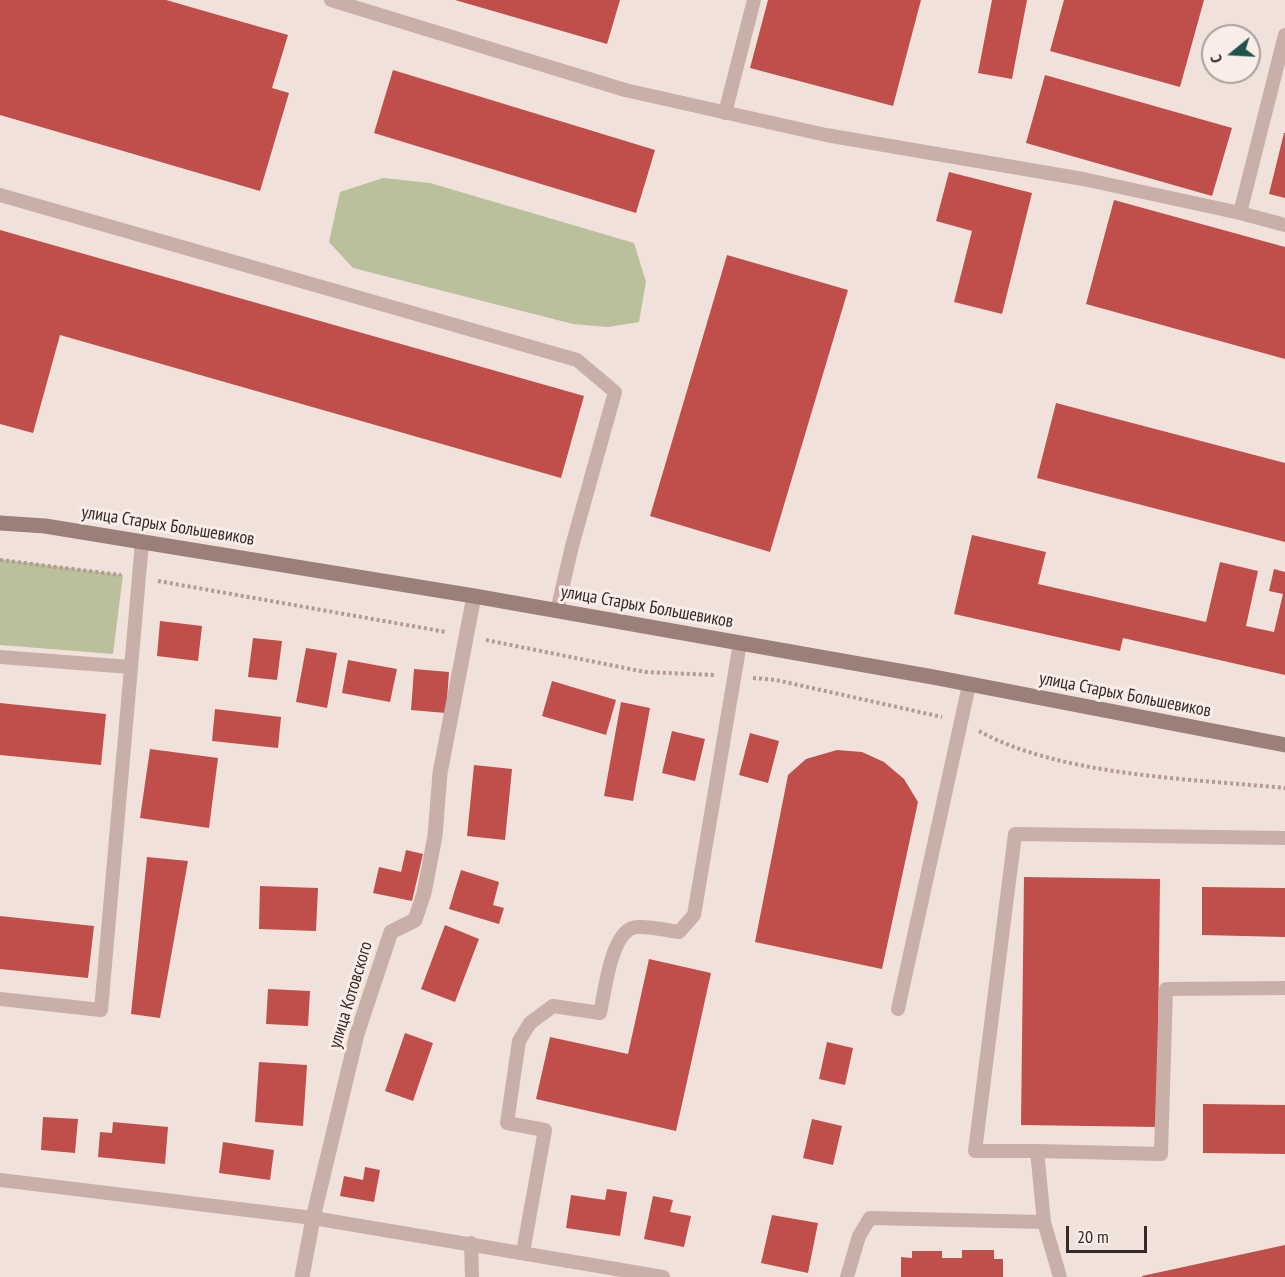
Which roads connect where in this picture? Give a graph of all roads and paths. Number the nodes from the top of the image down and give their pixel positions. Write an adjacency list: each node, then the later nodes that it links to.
1 (331, 0): 4 (lane)
2 (754, 0): 4 (lane)
3 (1285, 35): 6 (lane)
4 (725, 113): 6 (lane)
5 (0, 195): 13 (lane)
6 (1240, 213): 7 (lane)
7 (1285, 225)
8 (0, 523): 9 (street, улица Старых Большевиков)
9 (142, 542): 11 (lane); 12 (street, улица Старых Большевиков)
10 (0, 560): 11 (path)
11 (139, 578): 14 (path); 17 (lane)
12 (474, 596): 13 (street, улица Старых Большевиков); 14 (street, улица Котовского)
13 (557, 611): 15 (street, улица Старых Большевиков)
14 (466, 636): 18 (path); 29 (street, улица Котовского)
15 (740, 643): 18 (lane); 19 (street, улица Старых Большевиков)
16 (0, 657): 17 (lane)
17 (130, 668): 25 (lane)
18 (735, 676): 20 (path); 32 (lane)
19 (969, 685): 20 (lane); 21 (street, улица Старых Большевиков)
20 (961, 721): 22 (path); 26 (lane)
21 (1285, 745)
22 (1285, 788)
23 (1285, 838): 27 (lane)
24 (1285, 988): 27 (lane)
25 (0, 999)
26 (898, 1009)
27 (1037, 1151): 30 (lane)
28 (0, 1180): 29 (lane)
29 (313, 1218): 31 (lane); 34 (street, улица Котовского)
30 (1044, 1222): 37 (lane); 38 (lane)
31 (471, 1243): 32 (lane); 35 (lane)
32 (523, 1252): 33 (lane)
33 (643, 1275): 36 (lane)
34 (302, 1277)
35 (472, 1277)
36 (663, 1277)
37 (847, 1277)
38 (1060, 1277)

